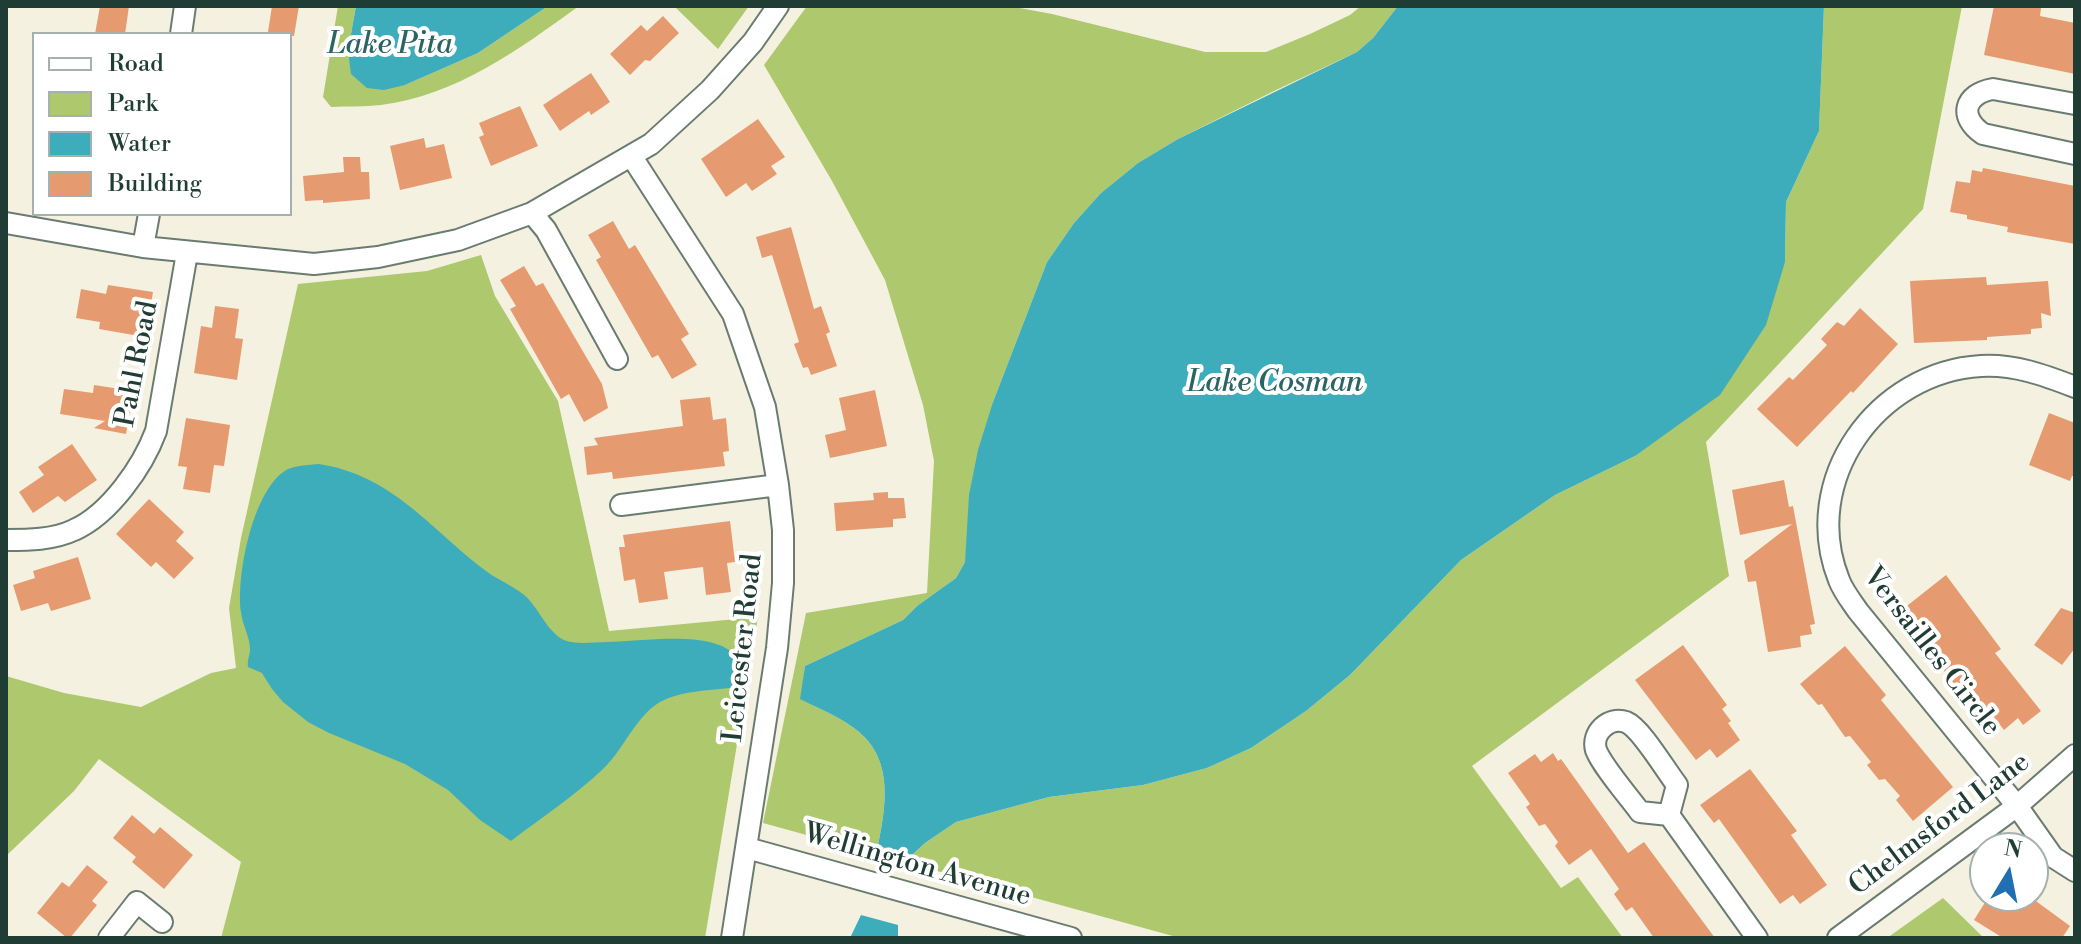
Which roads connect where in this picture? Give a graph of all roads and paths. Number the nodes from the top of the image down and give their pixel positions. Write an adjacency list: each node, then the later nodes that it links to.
1 (185, 6): 3 (street)
2 (778, 6): 6 (street)
3 (181, 32)
4 (2075, 104): 5 (street)
5 (2075, 154)
6 (632, 157): 7 (street); 14 (street, Leicester Road)
7 (532, 213): 11 (street); 12 (street)
8 (149, 216): 10 (street)
9 (6, 223): 10 (street)
10 (143, 247): 11 (street)
11 (187, 253): 16 (street, Pahl Road)
12 (617, 359)
13 (2075, 387): 18 (street, Versailles Circle)
14 (778, 485): 15 (street); 20 (street, Leicester Road)
15 (621, 505)
16 (6, 540)
17 (2075, 755): 18 (street, Chelmsford Lane)
18 (2017, 806): 21 (street, Versailles Circle); 27 (street, Chelmsford Lane)
19 (1669, 815): 19 (street); 26 (street)
20 (747, 848): 24 (street, Leicester Road); 25 (street, Wellington Avenue)
21 (2075, 871)
22 (162, 922): 23 (street)
23 (109, 938)
24 (732, 938)
25 (1071, 938)
26 (1757, 938)
27 (1838, 938)

